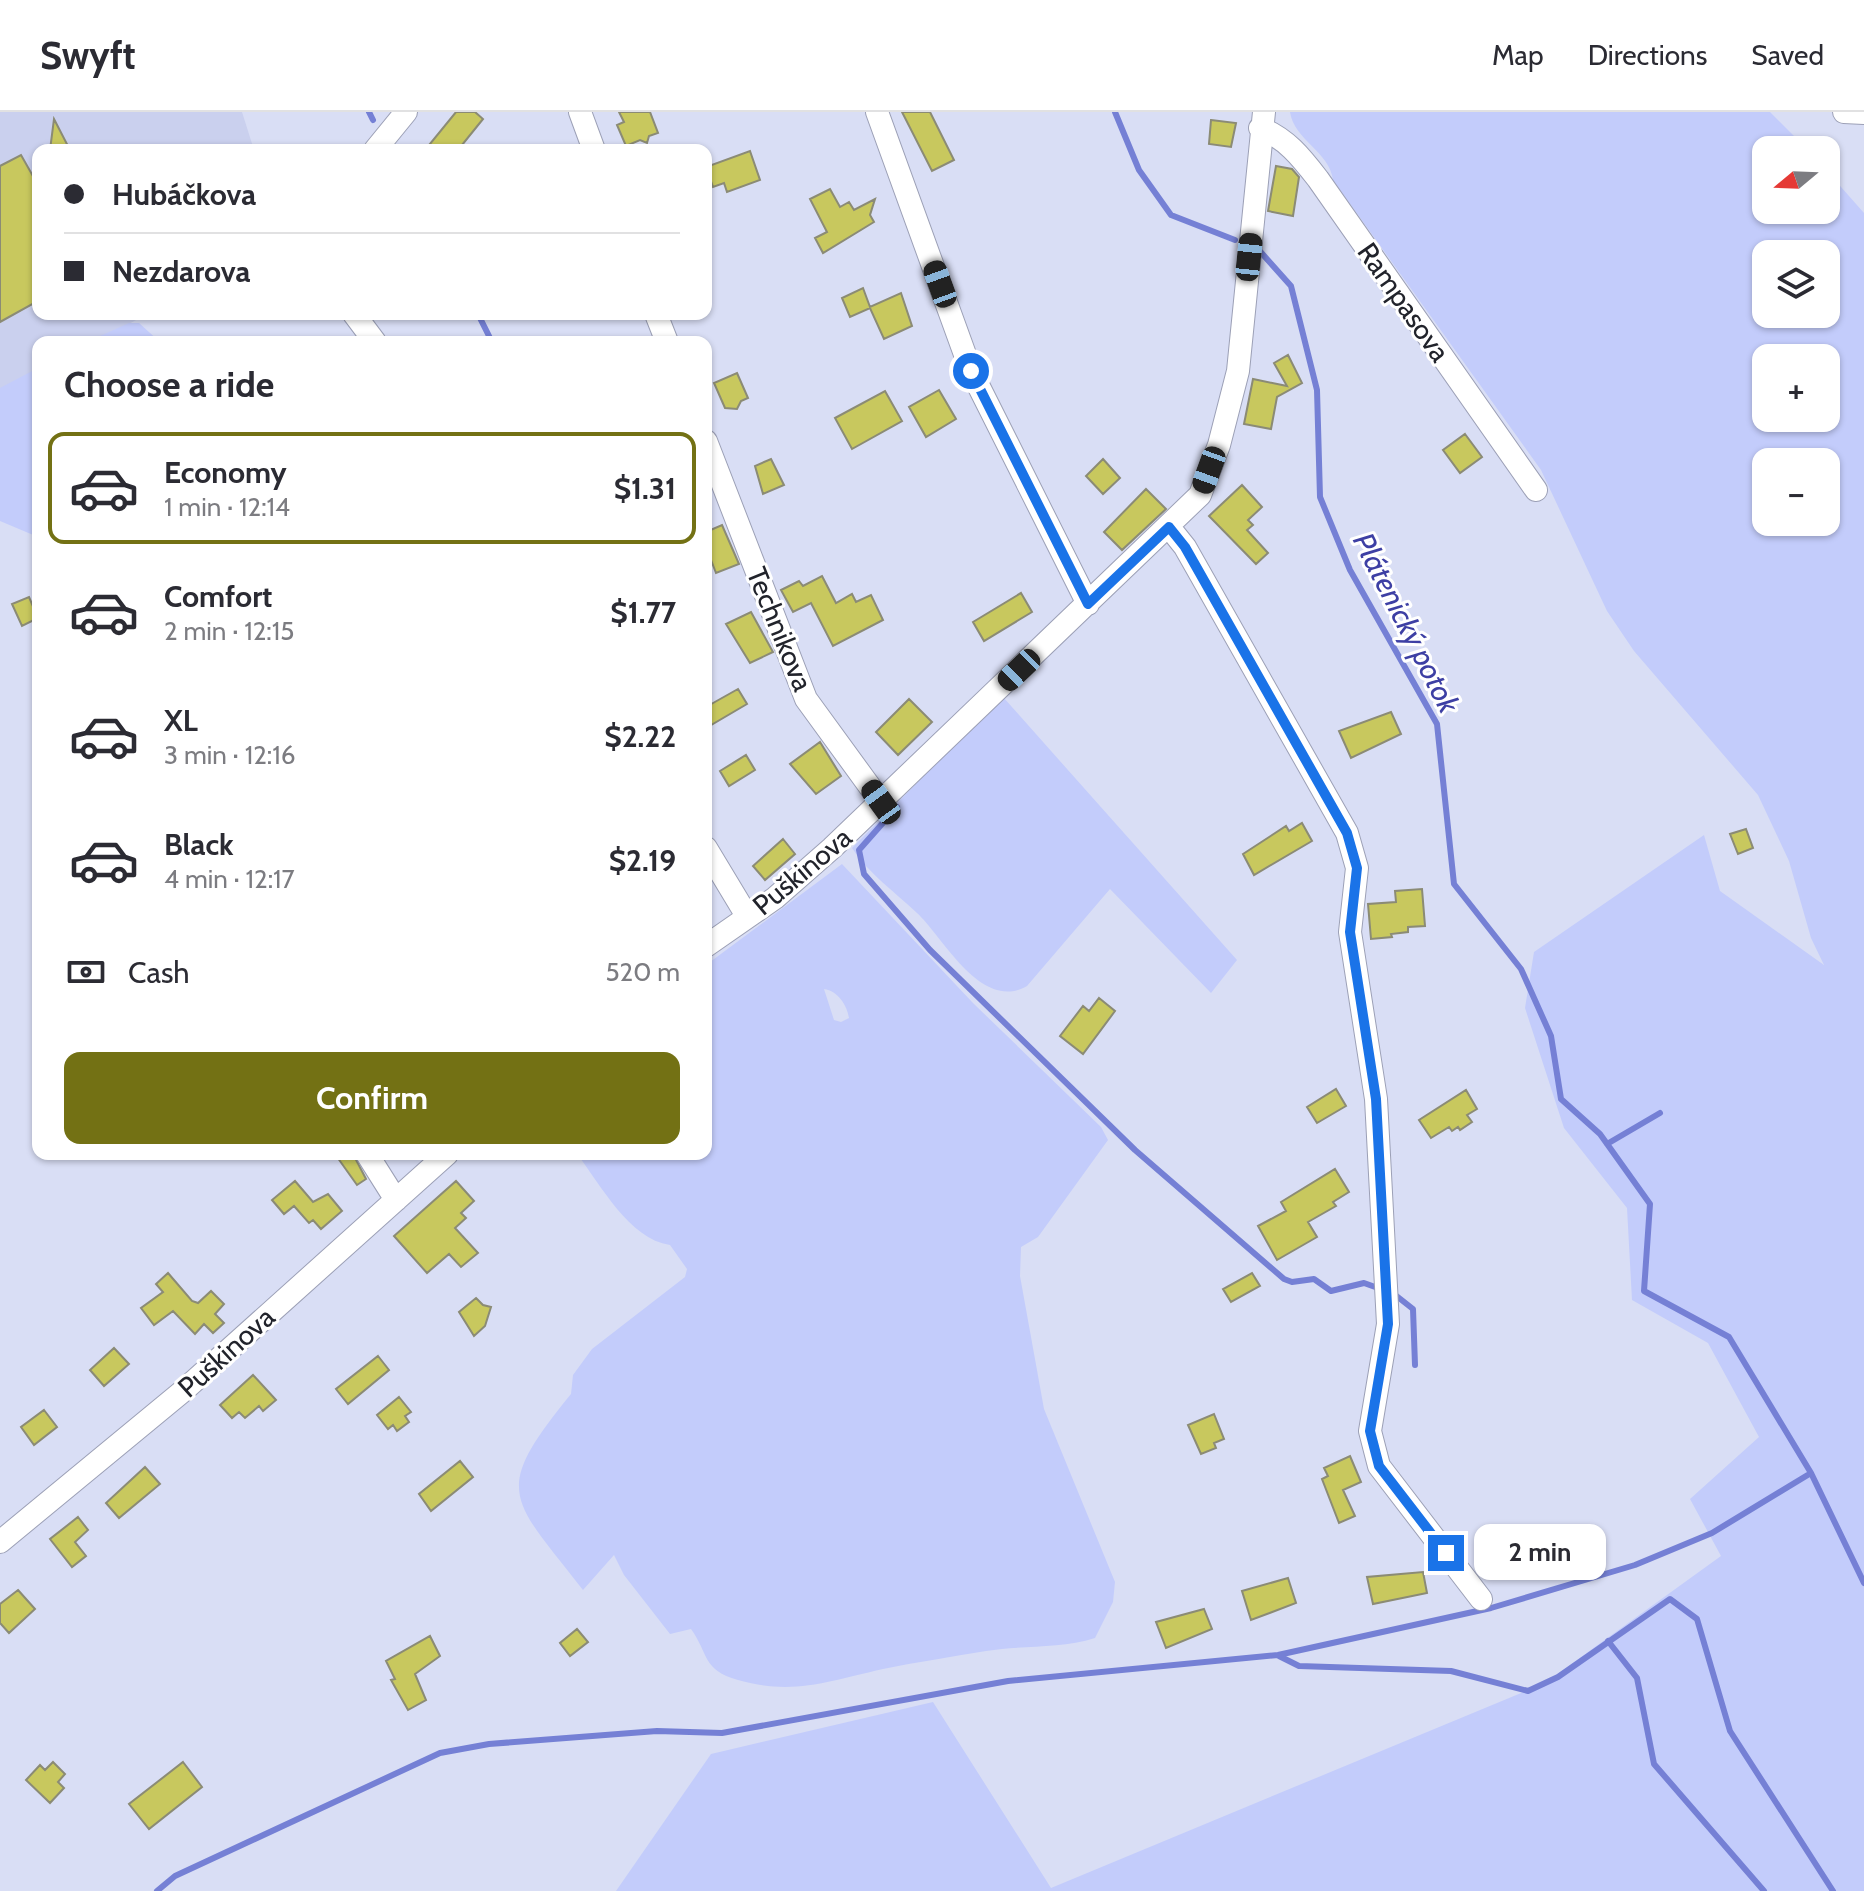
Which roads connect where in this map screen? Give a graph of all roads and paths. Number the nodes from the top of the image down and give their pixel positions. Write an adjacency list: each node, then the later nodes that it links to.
1 (406, 112): 7 (street)
2 (580, 112): 8 (street)
3 (877, 112): 12 (street)
4 (1844, 112): 5 (street)
5 (1864, 113)
6 (1262, 120): 10 (street, Rampasova); 11 (street, Puškinova)
7 (380, 144)
8 (592, 144)
9 (712, 456): 13 (street, Technikova)
10 (1536, 490)
11 (1169, 527): 12 (street, Puškinova); 21 (street)
12 (1088, 604): 13 (street, Puškinova)
13 (881, 802): 15 (street, Puškinova)
14 (712, 858): 15 (street)
15 (747, 916): 16 (street, Puškinova)
16 (712, 942)
17 (371, 1160): 19 (street)
18 (440, 1160): 19 (street, Puškinova)
19 (396, 1200): 20 (street, Puškinova)
20 (0, 1542)
21 (1481, 1599)

